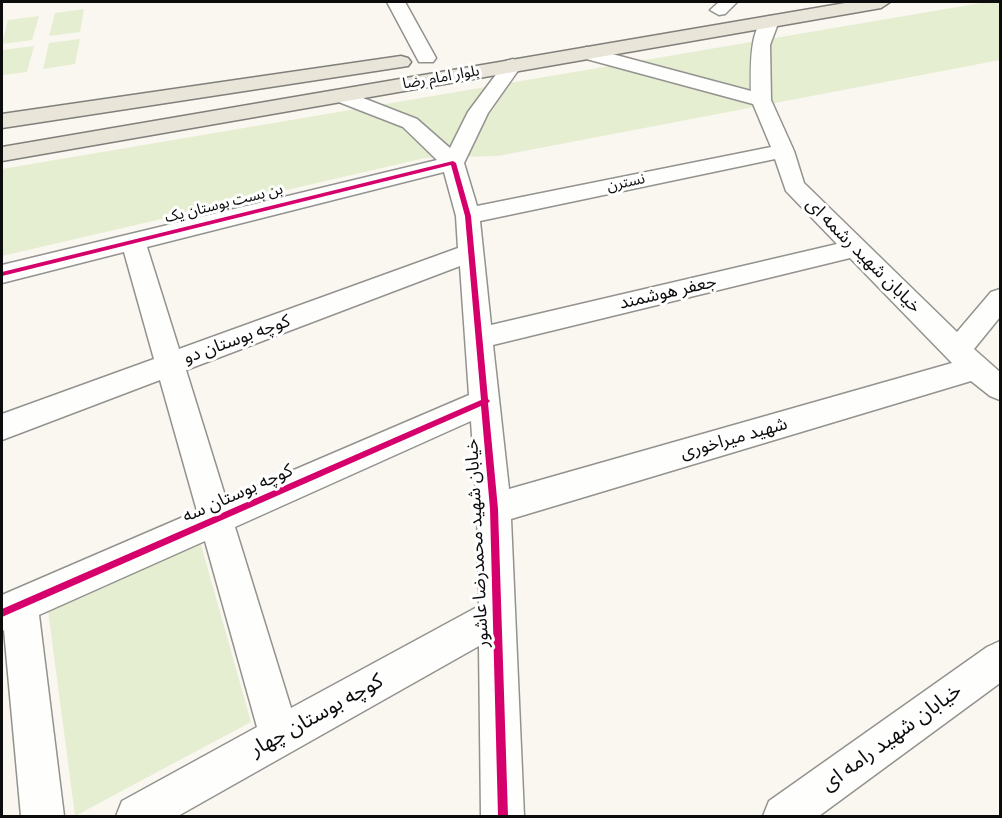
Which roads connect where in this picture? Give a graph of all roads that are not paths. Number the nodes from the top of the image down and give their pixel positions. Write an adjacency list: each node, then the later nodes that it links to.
1 (396, 2): 8 (street)
2 (881, 2): 4 (main road, بلوار امام رضا)
3 (724, 6): 4 (main road, بلوار امام رضا); 5 (main road, بلوار امام رضا)
4 (770, 11): 6 (main road, بلوار امام رضا); 11 (street)
5 (684, 16)
6 (586, 53): 9 (main road, بلوار امام رضا); 11 (street)
7 (450, 54): 8 (main road, بلوار امام رضا)
8 (426, 58): 12 (main road, بلوار امام رضا)
9 (513, 65): 10 (main road, بلوار امام رضا); 17 (street)
10 (338, 95): 16 (main road, بلوار امام رضا); 17 (street)
11 (761, 100): 15 (street, خیابان شهید رشمه ای)
12 (47, 116): 13 (main road, بلوار امام رضا); 14 (main road)
13 (2, 121)
14 (2, 130)
15 (783, 151): 18 (street, نسترن); 20 (street, خیابان شهید رشمه ای)
16 (2, 153)
17 (453, 163): 18 (street, خیابان شهید محمدرضا عاشور); 19 (street, بن بست بوستان یک)
18 (468, 216): 21 (street, خیابان شهید محمدرضا عاشور)
19 (133, 240): 22 (street, بن بست بوستان یک); 26 (street)
20 (855, 248): 24 (street, جعفر هوشمند); 25 (street, خیابان شهید رشمه ای)
21 (472, 252): 24 (street, خیابان شهید محمدرضا عاشور); 26 (street, کوچه بوستان دو)
22 (2, 274)
23 (1000, 299): 25 (street)
24 (480, 338): 28 (street, خیابان شهید محمدرضا عاشور)
25 (966, 359): 27 (street, خیابان شهید رشمه ای); 30 (street, شهید میراخوری)
26 (170, 365): 29 (street, کوچه بوستان دو); 31 (street)
27 (1000, 388)
28 (486, 401): 30 (street, خیابان شهید محمدرضا عاشور); 31 (street, کوچه بوستان سه)
29 (2, 427)
30 (494, 509): 33 (street, خیابان شهید محمدرضا عاشور)
31 (216, 520): 32 (street, کوچه بوستان سه); 35 (street)
32 (11, 609): 36 (street)
33 (497, 616): 35 (street, کوچه بوستان چهار); 38 (street, خیابان شهید محمدرضا عاشور)
34 (1000, 660): 39 (street, خیابان شهید رامه ای)
35 (280, 737): 37 (street, کوچه بوستان چهار)
36 (42, 816)
37 (137, 816)
38 (503, 816)
39 (784, 816)

